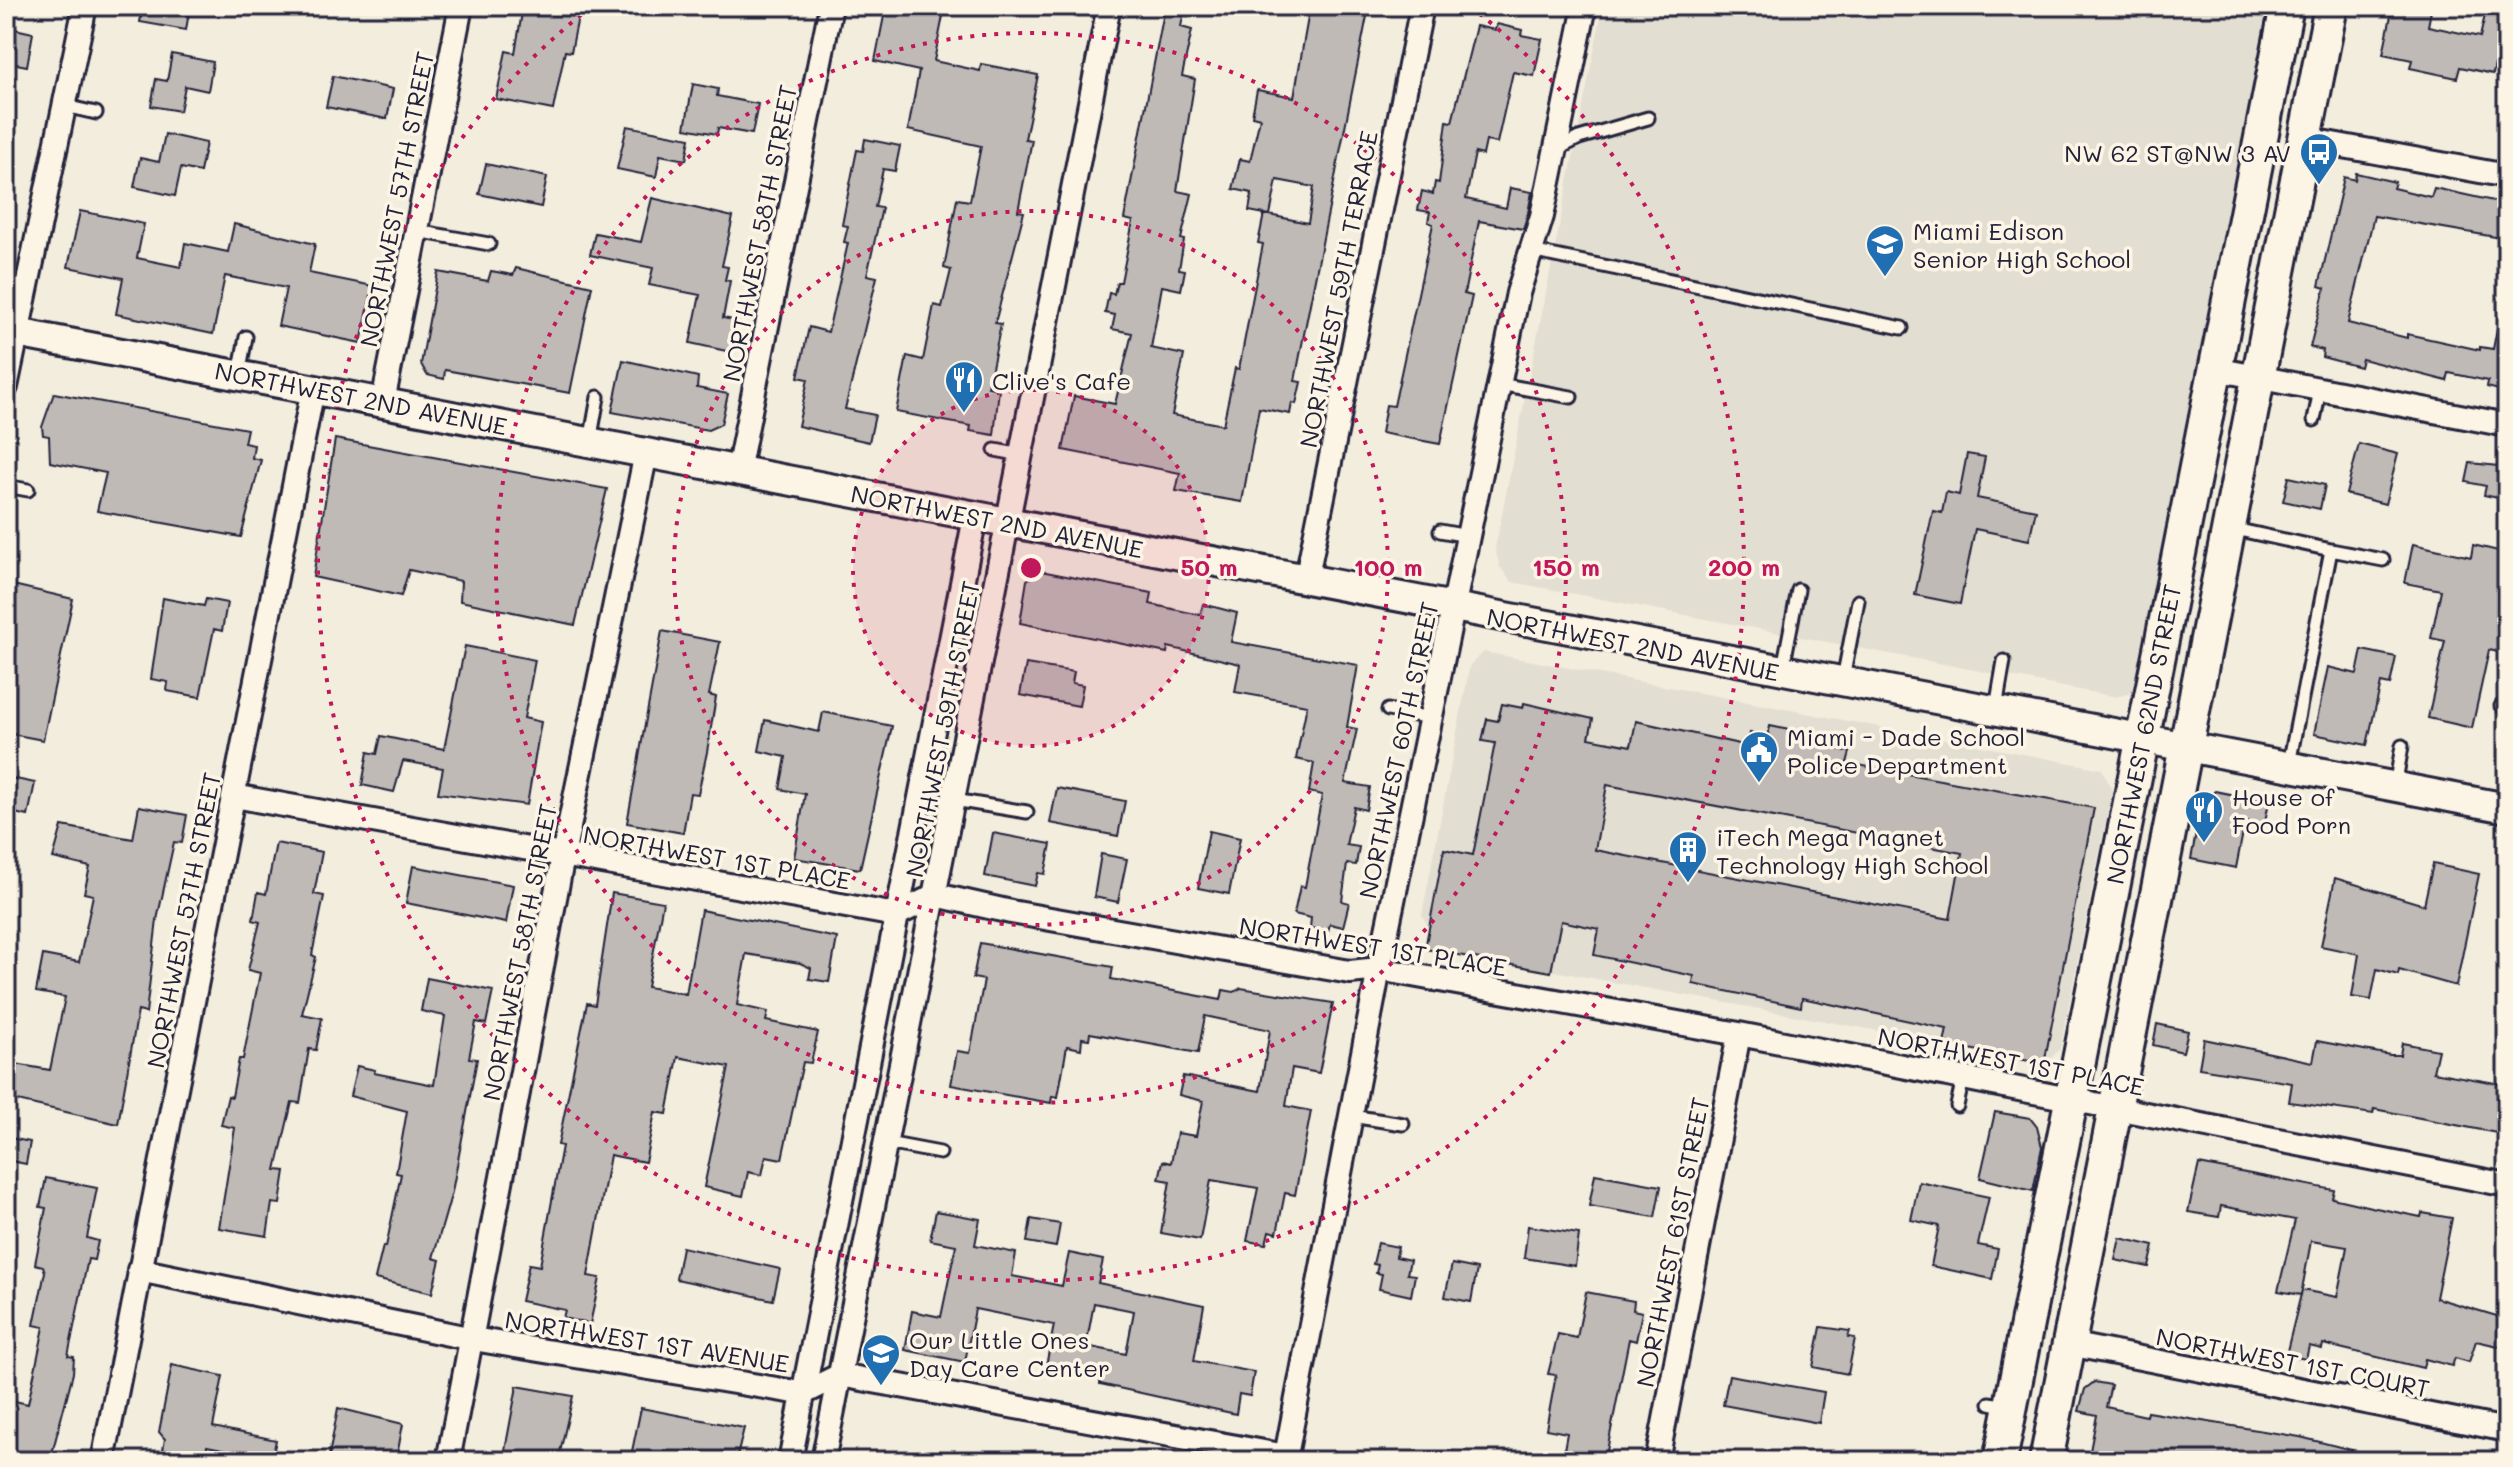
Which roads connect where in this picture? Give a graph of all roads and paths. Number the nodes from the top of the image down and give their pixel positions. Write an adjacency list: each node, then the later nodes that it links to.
1 (85, 6): 9 (street)
2 (461, 6): 15 (street, NORTHWEST 57TH STREET)
3 (831, 6): 37 (street, NORTHWEST 58TH STREET)
4 (1109, 6): 36 (street, NORTHWEST 59TH STREET)
5 (1422, 6): 47 (street, NORTHWEST 59TH TERRACE)
6 (1585, 6): 13 (street, NORTHWEST 60TH STREET)
7 (2287, 6): 21 (main road, NORTHWEST 62ND STREET)
8 (2331, 6): 12 (main road, NORTHWEST 62ND STREET)
9 (65, 106): 10 (lane); 19 (street)
10 (96, 113)
11 (1648, 118): 13 (lane)
12 (2305, 139): 14 (street); 23 (main road, NORTHWEST 62ND STREET)
13 (1555, 150): 17 (street, NORTHWEST 60TH STREET)
14 (2507, 176)
15 (417, 231): 16 (lane); 30 (street, NORTHWEST 57TH STREET)
16 (489, 244)
17 (1531, 251): 18 (lane); 24 (street, NORTHWEST 60TH STREET)
18 (1902, 328)
19 (12, 332): 22 (street, NORTHWEST 2ND AVENUE); 25 (street)
20 (246, 337): 22 (lane)
21 (2215, 369): 23 (street); 57 (main road, NORTHWEST 62ND STREET)
22 (239, 374): 26 (street, NORTHWEST 2ND AVENUE)
23 (2259, 378): 27 (street); 42 (main road, NORTHWEST 62ND STREET)
24 (1499, 384): 29 (lane); 44 (street, NORTHWEST 60TH STREET)
25 (6, 387)
26 (313, 389): 30 (street, NORTHWEST 2ND AVENUE); 62 (street, NORTHWEST 57TH STREET)
27 (2320, 390): 31 (lane); 32 (street)
28 (598, 397): 33 (lane)
29 (1571, 397)
30 (383, 402): 33 (street, NORTHWEST 2ND AVENUE)
31 (2314, 420)
32 (2507, 425)
33 (590, 442): 35 (street, NORTHWEST 2ND AVENUE)
34 (995, 450): 36 (lane)
35 (646, 453): 37 (street, NORTHWEST 2ND AVENUE); 66 (street, NORTHWEST 58TH STREET)
36 (1022, 455): 41 (street, NORTHWEST 59TH STREET)
37 (738, 471): 40 (street, NORTHWEST 2ND AVENUE)
38 (6, 486): 39 (lane)
39 (28, 490)
40 (975, 517): 41 (street, NORTHWEST 2ND AVENUE); 68 (street, NORTHWEST 59TH STREET)
41 (1008, 524): 47 (street, NORTHWEST 2ND AVENUE); 63 (street, NORTHWEST 59TH STREET)
42 (2229, 527): 45 (lane); 59 (main road, NORTHWEST 62ND STREET)
43 (1440, 531): 44 (lane)
44 (1468, 536): 50 (street, NORTHWEST 60TH STREET)
45 (2331, 550): 46 (lane); 60 (lane)
46 (2383, 560)
47 (1306, 581): 50 (street, NORTHWEST 2ND AVENUE)
48 (1798, 590): 52 (lane)
49 (1858, 601): 53 (lane)
50 (1453, 609): 52 (street, NORTHWEST 2ND AVENUE); 56 (street, NORTHWEST 60TH STREET)
51 (2004, 661): 55 (lane)
52 (1782, 672): 53 (street, NORTHWEST 2ND AVENUE)
53 (1842, 684): 55 (street, NORTHWEST 2ND AVENUE)
54 (1388, 710): 56 (lane)
55 (1995, 713): 57 (street, NORTHWEST 2ND AVENUE)
56 (1431, 718): 69 (street, NORTHWEST 60TH STREET)
57 (2142, 741): 59 (street, NORTHWEST 2ND AVENUE); 72 (main road, NORTHWEST 62ND STREET)
58 (2402, 746): 61 (lane)
59 (2185, 749): 60 (street, NORTHWEST 2ND AVENUE); 74 (main road, NORTHWEST 62ND STREET)
60 (2288, 768): 61 (street, NORTHWEST 2ND AVENUE)
61 (2395, 787): 64 (street, NORTHWEST 2ND AVENUE)
62 (234, 796): 66 (street, NORTHWEST 1ST PLACE); 80 (street, NORTHWEST 57TH STREET)
63 (954, 800): 65 (lane); 67 (street, NORTHWEST 59TH STREET)
64 (2507, 808)
65 (1027, 812)
66 (563, 856): 68 (street, NORTHWEST 1ST PLACE); 81 (street, NORTHWEST 58TH STREET)
67 (936, 895): 68 (street); 69 (street, NORTHWEST 1ST PLACE); 77 (street, NORTHWEST 59TH STREET)
68 (896, 915): 84 (street, NORTHWEST 59TH STREET)
69 (1379, 969): 70 (street, NORTHWEST 1ST PLACE); 75 (street, NORTHWEST 60TH STREET)
70 (1739, 1034): 71 (street, NORTHWEST 1ST PLACE); 91 (street, NORTHWEST 61ST STREET)
71 (1963, 1078): 72 (street, NORTHWEST 1ST PLACE); 73 (lane)
72 (2070, 1099): 74 (street, NORTHWEST 1ST PLACE); 92 (main road, NORTHWEST 62ND STREET)
73 (1957, 1106)
74 (2114, 1109): 79 (street, NORTHWEST 1ST PLACE); 82 (main road, NORTHWEST 62ND STREET)
75 (1351, 1116): 76 (lane); 86 (street, NORTHWEST 60TH STREET)
76 (1403, 1124)
77 (887, 1143): 78 (lane); 83 (street, NORTHWEST 59TH STREET)
78 (940, 1153)
79 (2507, 1185)
80 (139, 1270): 81 (street, NORTHWEST 1ST AVENUE); 87 (street, NORTHWEST 57TH STREET)
81 (473, 1339): 84 (street, NORTHWEST 1ST AVENUE); 88 (street, NORTHWEST 58TH STREET)
82 (2069, 1344): 85 (street, NORTHWEST 1ST COURT); 93 (main road, NORTHWEST 62ND STREET)
83 (840, 1375): 84 (street, NORTHWEST 1ST AVENUE); 86 (street); 90 (street, NORTHWEST 59TH STREET)
84 (804, 1393): 89 (street, NORTHWEST 59TH STREET)
85 (2507, 1430)
86 (1285, 1458)
87 (103, 1461)
88 (448, 1461)
89 (790, 1461)
90 (823, 1461)
91 (1657, 1461)
92 (2000, 1461)
93 (2046, 1461)

